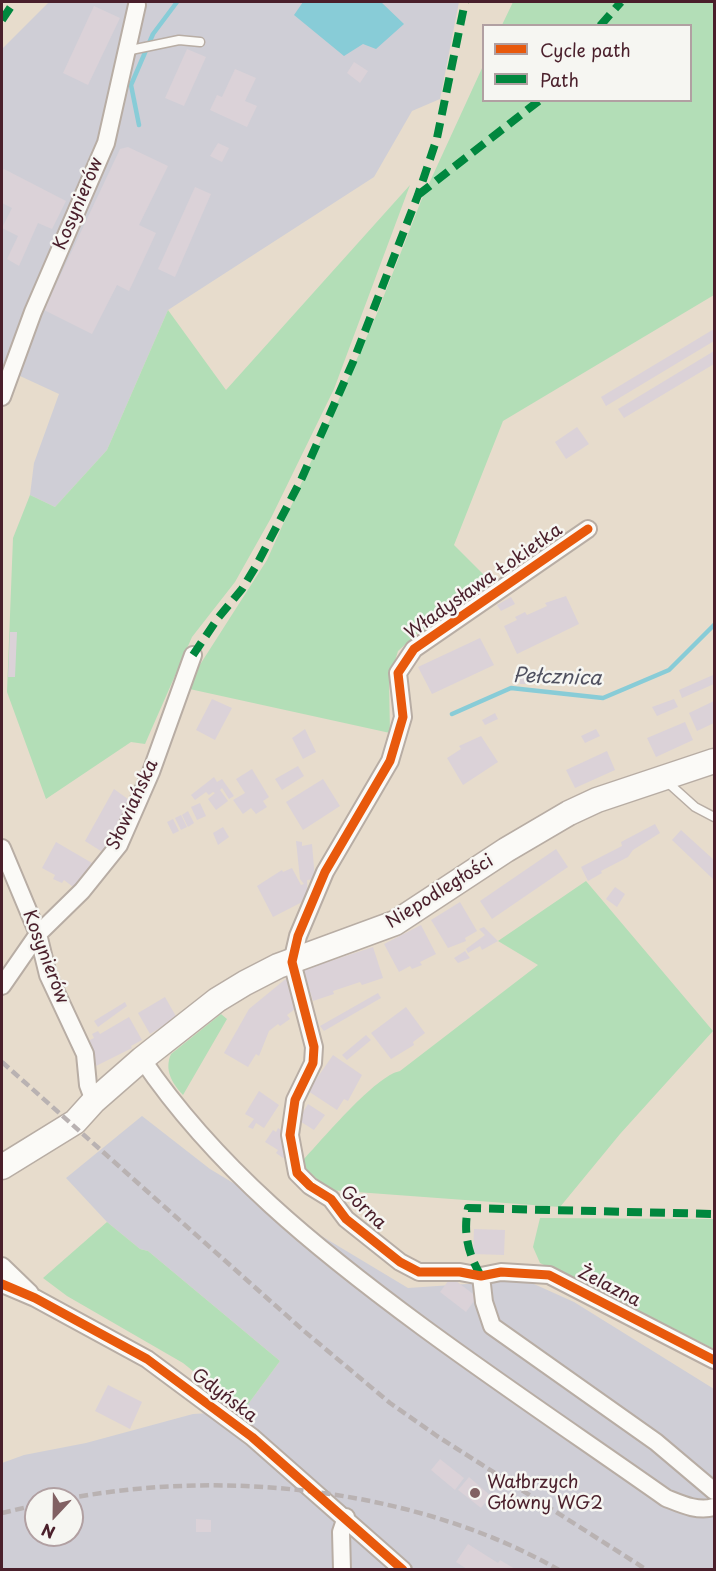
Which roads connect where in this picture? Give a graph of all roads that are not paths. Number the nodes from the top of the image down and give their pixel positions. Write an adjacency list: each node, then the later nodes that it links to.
1 (137, 5): 3 (street, Kosynierów)
2 (200, 42): 3 (lane)
3 (125, 51): 4 (street, Kosynierów)
4 (2, 397)
5 (588, 529): 12 (street, Władysława Łokietka)
6 (193, 655): 11 (street, Słowiańska)
7 (714, 761): 8 (main road, Niepodległości)
8 (663, 777): 9 (lane); 12 (main road, Niepodległości)
9 (714, 817)
10 (2, 849): 11 (street, Kosynierów)
11 (38, 934): 13 (street, Słowiańska); 15 (street, Kosynierów)
12 (292, 962): 14 (main road, Niepodległości); 18 (street, Górna)
13 (2, 986)
14 (142, 1059): 15 (main road, Niepodległości); 23 (street)
15 (94, 1101): 16 (main road, Niepodległości)
16 (2, 1167)
17 (2, 1266): 20 (street, Gdyńska)
18 (481, 1276): 21 (street, Żelazna); 22 (street)
19 (2, 1284): 20 (street, Gdyńska)
20 (35, 1298): 24 (street, Gdyńska)
21 (714, 1360)
22 (714, 1491)
23 (714, 1507)
24 (346, 1517): 25 (street); 26 (street, Gdyńska)
25 (342, 1569)
26 (403, 1569)

